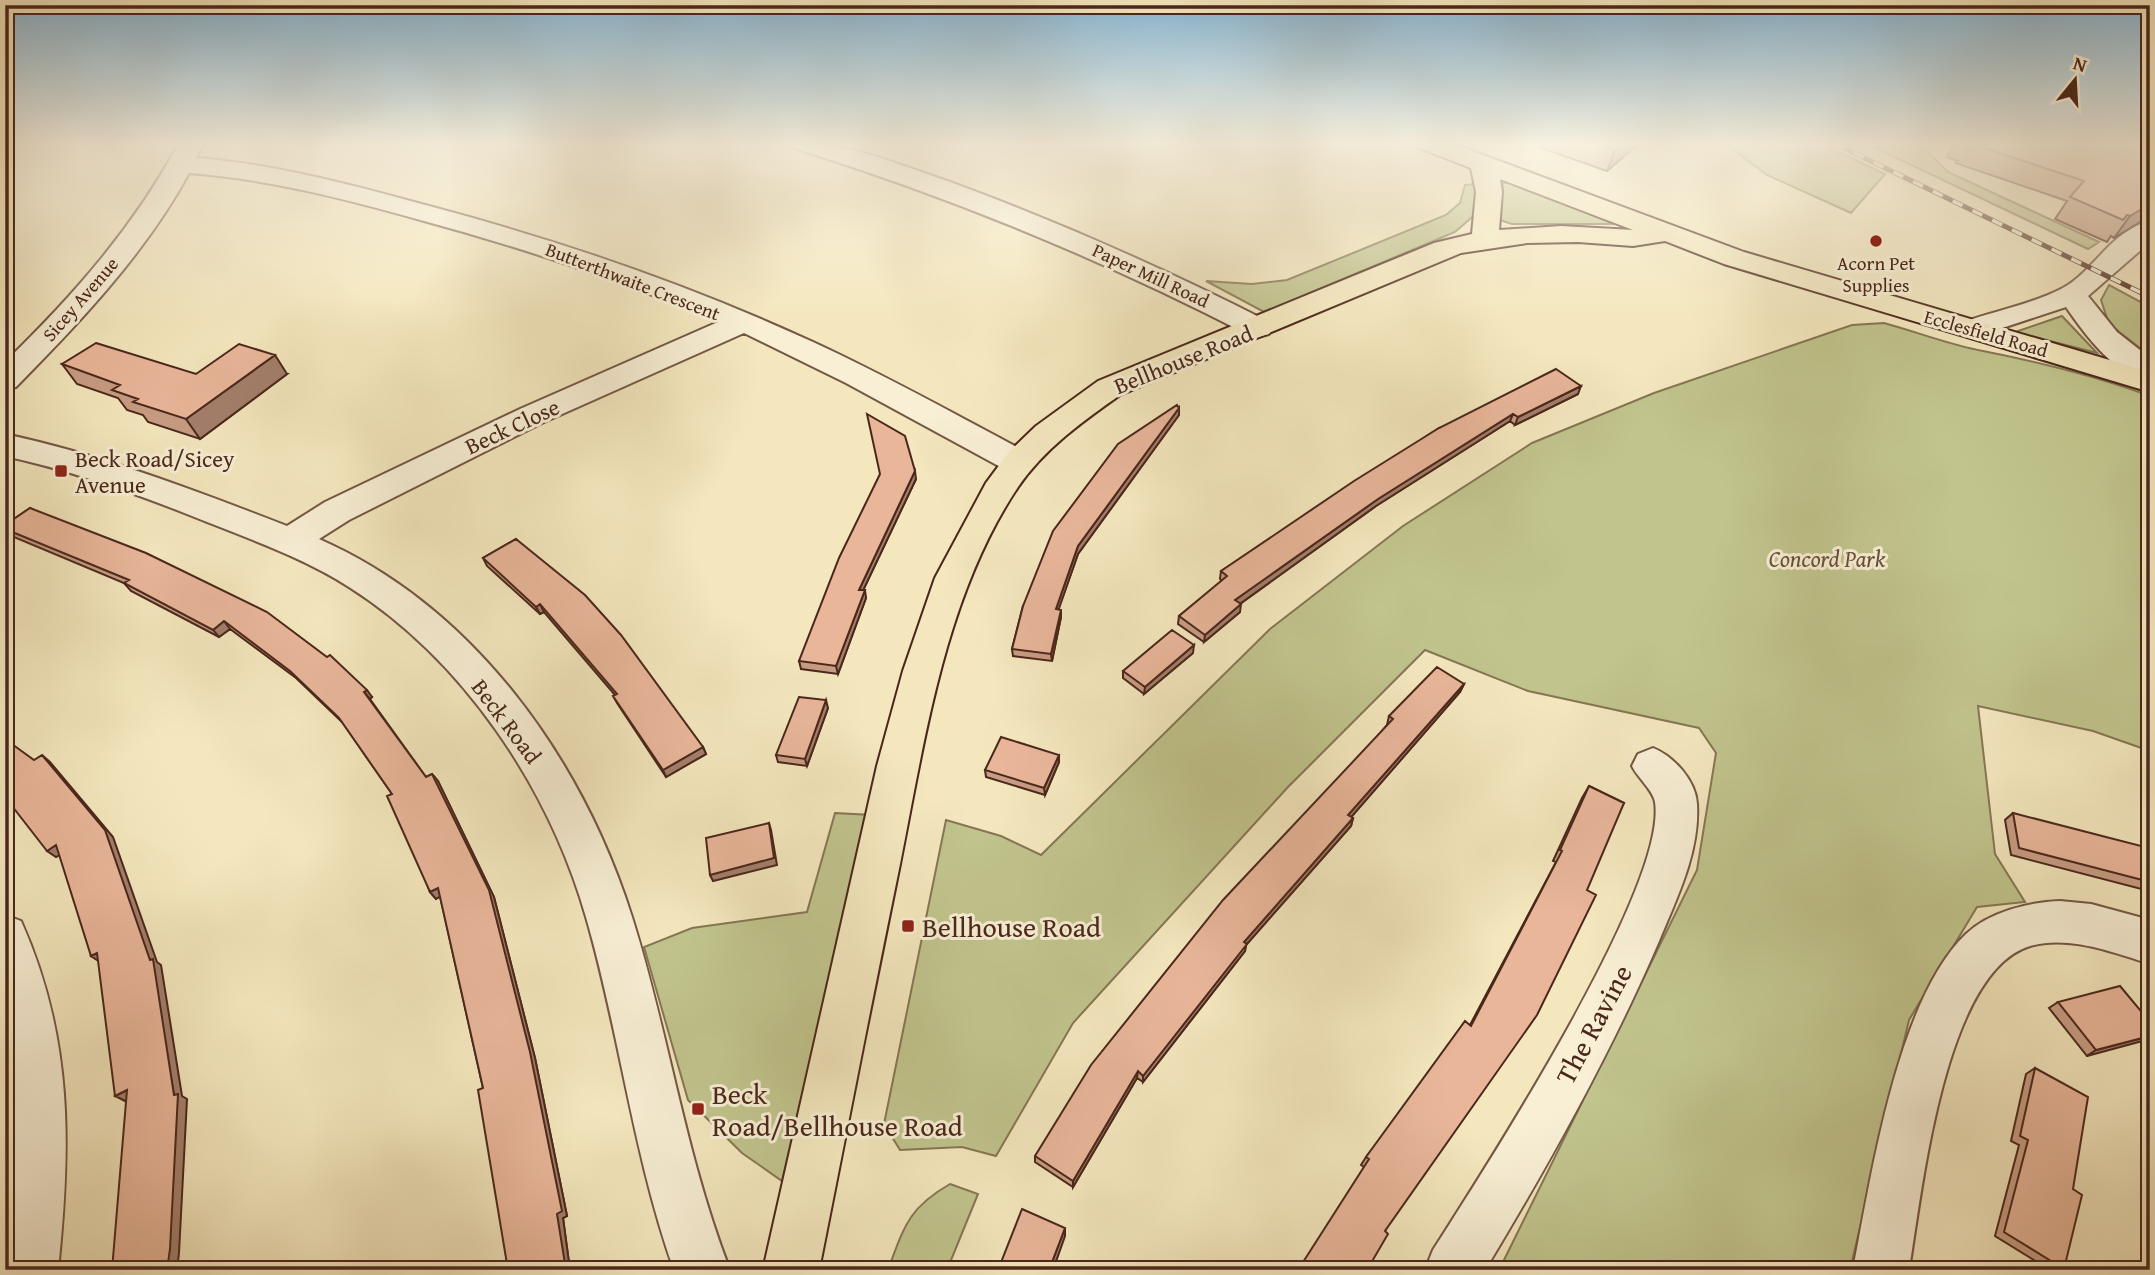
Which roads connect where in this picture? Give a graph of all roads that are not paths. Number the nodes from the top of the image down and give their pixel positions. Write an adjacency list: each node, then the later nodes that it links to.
1 (157, 202): 14 (street, Sicey Avenue)
2 (382, 202): 10 (street, Butterthwaite Crescent)
3 (977, 202): 11 (street, Paper Mill Road)
4 (1488, 202): 8 (main road)
5 (1585, 202): 7 (main road, Ecclesfield Road)
6 (2150, 229): 9 (street)
7 (1664, 233): 8 (main road, Bellhouse Road); 12 (main road, Ecclesfield Road)
8 (1488, 239): 11 (main road, Bellhouse Road)
9 (2073, 295): 12 (street); 13 (street)
10 (742, 323): 17 (street, Butterthwaite Crescent); 18 (street, Beck Close)
11 (1258, 328): 17 (main road, Bellhouse Road)
12 (1975, 328): 15 (main road, Ecclesfield Road)
13 (2150, 373)
14 (5, 380)
15 (2150, 382)
16 (5, 445): 18 (street, Beck Road)
17 (1018, 463): 24 (main road, Bellhouse Road)
18 (289, 542): 23 (street, Beck Road)
19 (1653, 766): 25 (street, The Ravine)
20 (5, 936): 22 (street)
21 (2150, 942): 26 (street)
22 (30, 1270)
23 (702, 1270)
24 (791, 1270)
25 (1454, 1270)
26 (1881, 1270)

